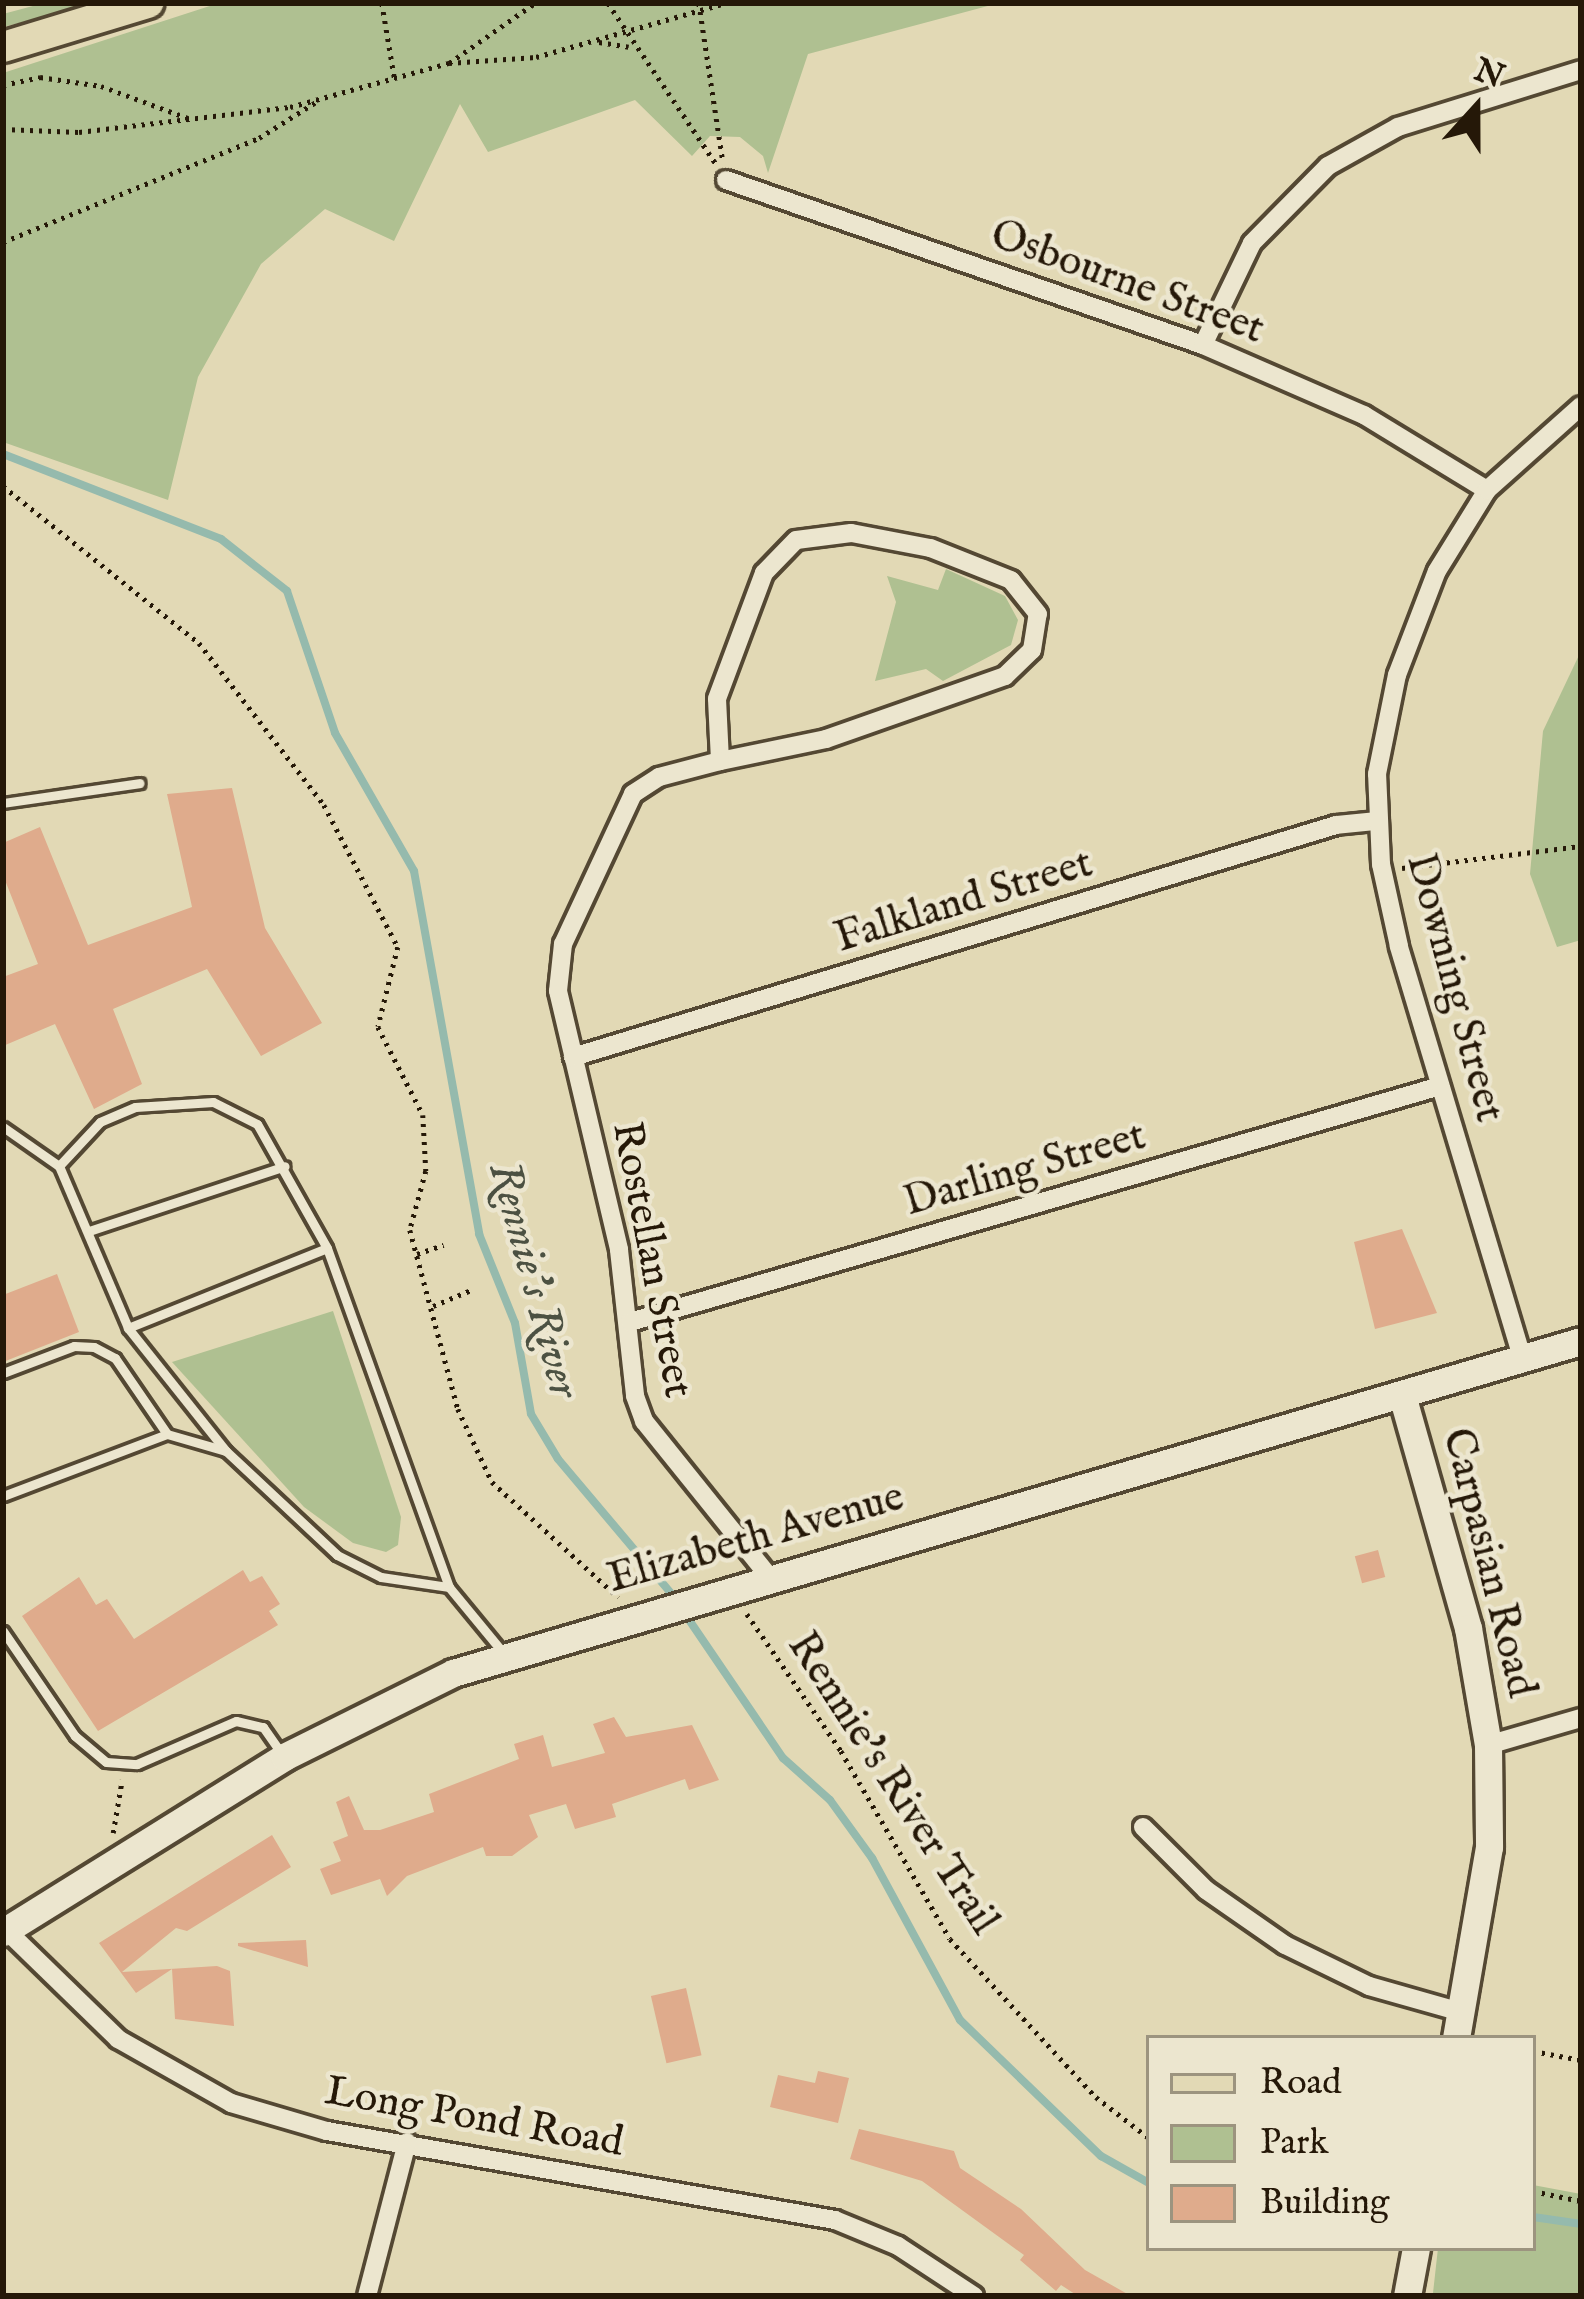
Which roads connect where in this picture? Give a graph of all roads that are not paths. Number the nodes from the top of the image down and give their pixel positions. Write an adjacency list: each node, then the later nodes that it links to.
1 (148, 3): 2 (main road)
2 (3, 47)
3 (1581, 70): 5 (street)
4 (727, 180): 5 (street, Osbourne Street)
5 (1203, 344): 7 (street, Osbourne Street)
6 (1581, 406): 7 (street, Downing Street)
7 (1487, 490): 11 (street, Downing Street)
8 (720, 761): 8 (street, Rostellan Street); 12 (street, Rostellan Street)
9 (140, 783): 10 (lane)
10 (3, 802)
11 (1376, 821): 12 (street, Falkland Street); 13 (street, Downing Street)
12 (573, 1057): 19 (street, Rostellan Street)
13 (1440, 1086): 19 (street, Darling Street); 22 (street, Downing Street)
14 (3, 1127): 15 (lane)
15 (59, 1166): 16 (lane); 17 (lane)
16 (285, 1166): 17 (lane); 18 (lane)
17 (89, 1231): 20 (lane)
18 (327, 1248): 20 (lane); 29 (lane)
19 (630, 1322): 28 (street, Rostellan Street)
20 (128, 1328): 26 (lane)
21 (1581, 1341): 22 (main road, Elizabeth Avenue)
22 (1522, 1357): 24 (main road, Elizabeth Avenue)
23 (3, 1373): 25 (lane)
24 (1402, 1395): 28 (main road, Elizabeth Avenue); 33 (main road, Carpasian Road)
25 (167, 1434): 26 (lane); 27 (lane)
26 (226, 1451): 29 (lane)
27 (3, 1496)
28 (771, 1579): 31 (main road, Elizabeth Avenue)
29 (449, 1587): 31 (lane)
30 (3, 1631): 34 (lane)
31 (505, 1655): 34 (main road, Elizabeth Avenue)
32 (1581, 1718): 33 (street)
33 (1488, 1745): 37 (main road, Carpasian Road)
34 (284, 1757): 36 (main road, Elizabeth Avenue)
35 (1143, 1827): 37 (street)
36 (4, 1930): 38 (street, Long Pond Road)
37 (1459, 2025)
38 (407, 2142): 40 (street); 41 (street, Long Pond Road)
39 (1415, 2251): 42 (main road)
40 (367, 2296)
41 (974, 2296)
42 (1407, 2296)

